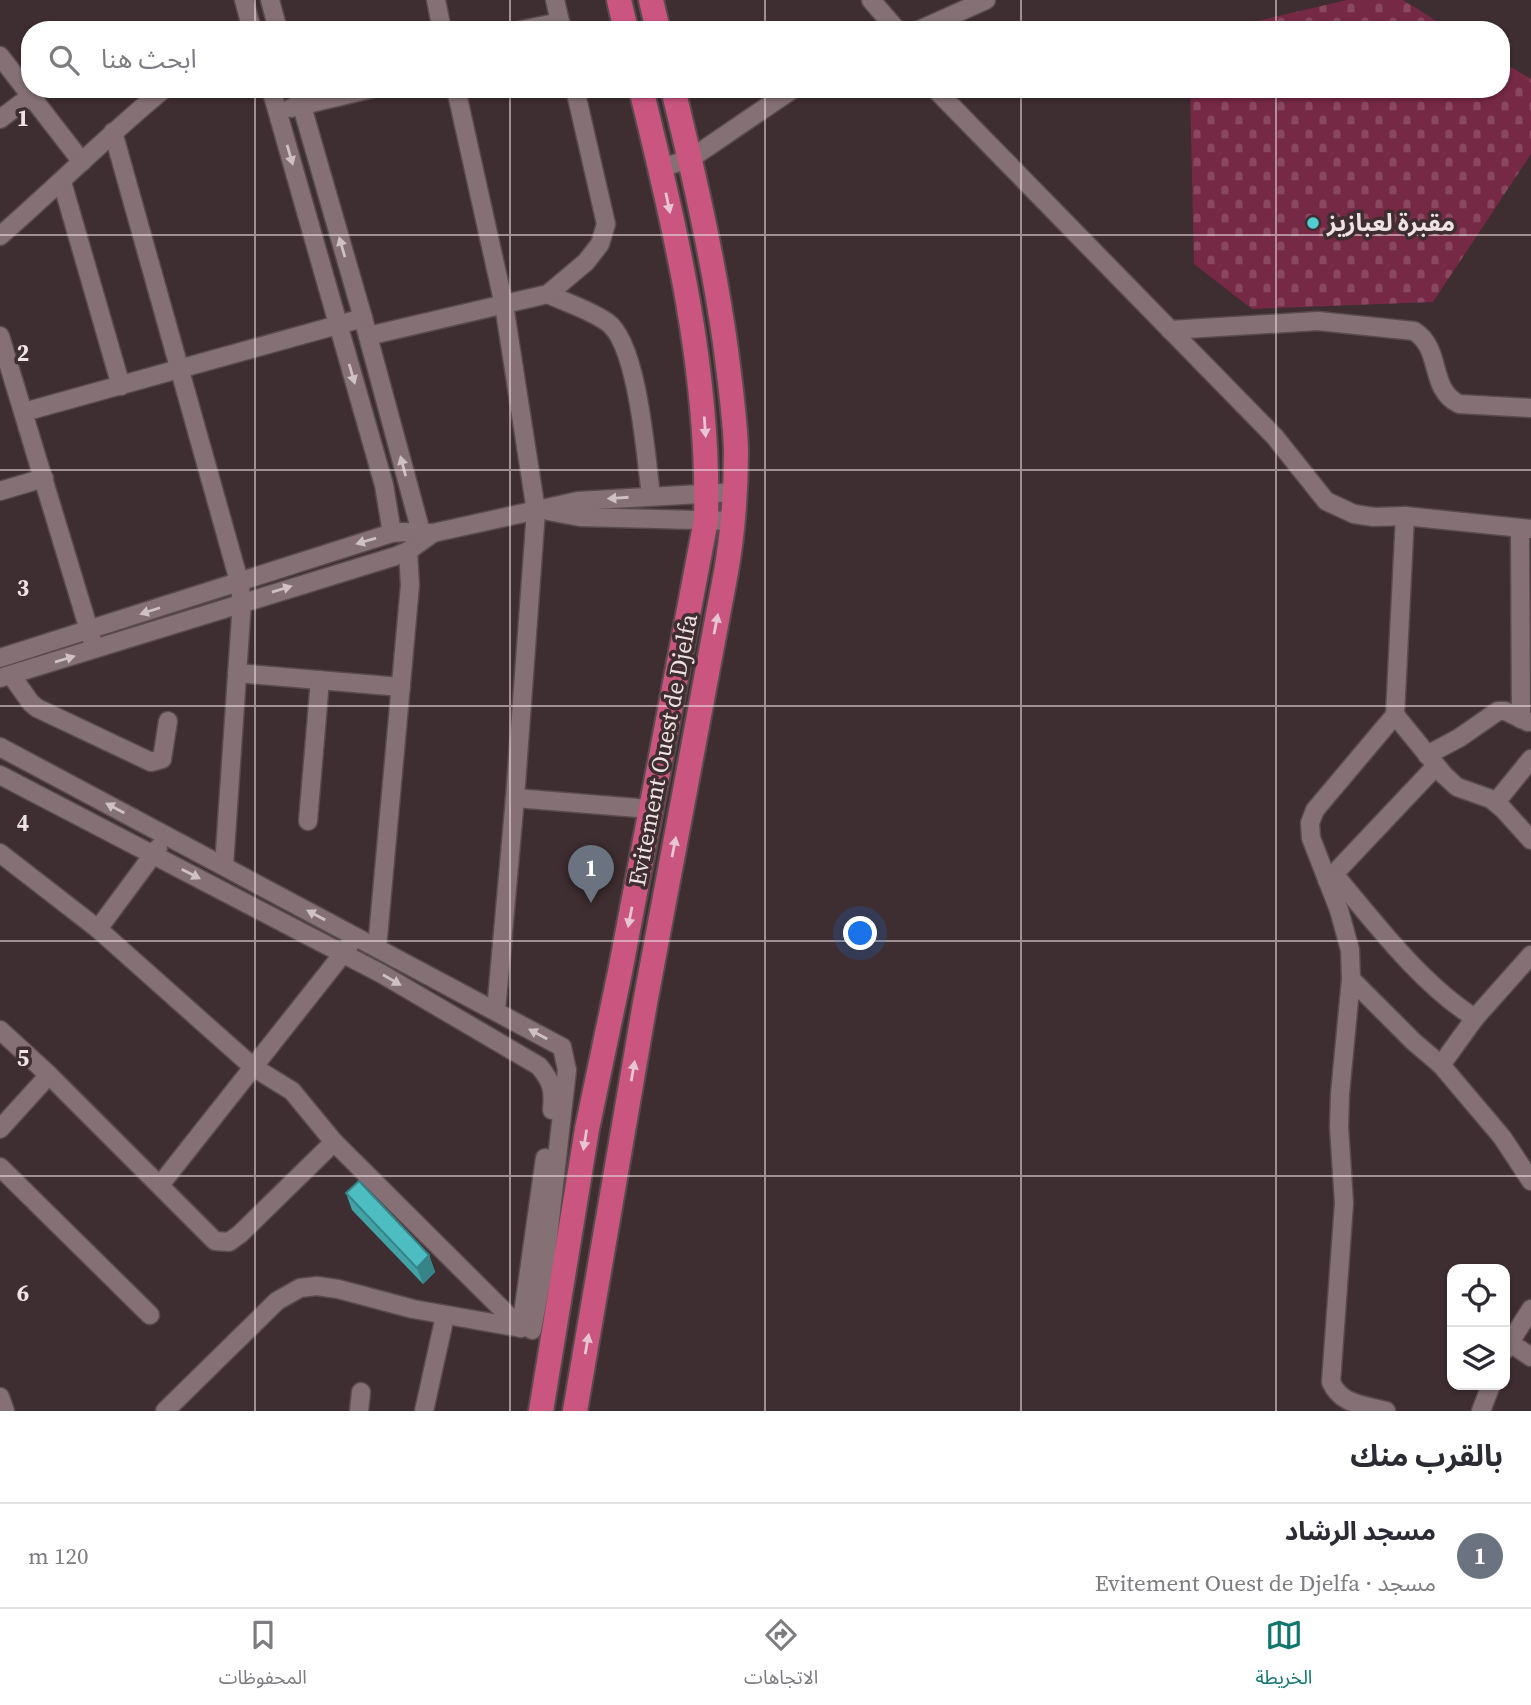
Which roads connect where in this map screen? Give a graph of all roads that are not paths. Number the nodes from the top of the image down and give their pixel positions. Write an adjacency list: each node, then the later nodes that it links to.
1 (244, 0): 9 (street)
2 (270, 0): 10 (street)
3 (436, 0): 11 (street)
4 (555, 0): 12 (street)
5 (619, 0): 13 (highway)
6 (651, 0): 14 (highway)
7 (871, 0): 15 (street)
8 (986, 0): 16 (street)
9 (245, 21)
10 (276, 21)
11 (440, 21)
12 (560, 21)
13 (624, 21)
14 (656, 21)
15 (889, 21)
16 (939, 21)
17 (0, 57): 18 (street)
18 (21, 83)
19 (28, 98): 32 (street)
20 (33, 98): 35 (street)
21 (153, 98): 33 (street)
22 (273, 98): 31 (street)
23 (297, 98): 31 (street)
24 (299, 98): 41 (street, one-way to 24)
25 (458, 98): 40 (street)
26 (577, 98): 39 (street)
27 (643, 98): 36 (highway, Evitement Ouest de Djelfa)
28 (675, 98): 34 (highway)
29 (780, 98): 34 (street)
30 (944, 98): 43 (street)
31 (277, 111): 42 (street, one-way to 42)
32 (0, 119)
33 (113, 132): 35 (street); 46 (street)
34 (690, 159): 36 (street); 54 (highway)
35 (82, 162): 37 (street)
36 (660, 168): 53 (highway, Evitement Ouest de Djelfa, one-way to 53)
37 (62, 182): 38 (street); 48 (street)
38 (0, 236)
39 (548, 294): 40 (street); 55 (street)
40 (504, 304): 45 (street); 56 (street)
41 (363, 318): 42 (street); 45 (street)
42 (338, 326): 46 (street); 61 (street, one-way to 61)
43 (1170, 330): 49 (street); 57 (street)
44 (0, 336): 47 (street)
45 (368, 336): 62 (street, one-way to 45)
46 (180, 368): 48 (street); 64 (street)
47 (7, 381): 50 (street)
48 (121, 386): 50 (street)
49 (1531, 408)
50 (24, 412): 51 (street)
51 (44, 478): 52 (street); 66 (street)
52 (0, 491)
53 (707, 492): 54 (street); 55 (street); 58 (highway, Evitement Ouest de Djelfa)
54 (736, 492): 59 (highway)
55 (651, 496): 56 (street, one-way to 56)
56 (540, 510): 58 (street); 62 (street); 82 (street)
57 (1405, 516): 60 (street); 73 (street)
58 (706, 520): 59 (street); 84 (highway, Evitement Ouest de Djelfa)
59 (734, 521): 124 (highway, one-way to 59)
60 (1526, 529): 75 (street)
61 (392, 533): 62 (street); 64 (street, one-way to 64)
62 (427, 533): 63 (street)
63 (408, 551): 65 (street, one-way to 63); 72 (street)
64 (239, 581): 65 (street); 66 (street, one-way to 66)
65 (242, 602): 67 (street); 69 (street)
66 (88, 631): 67 (street); 68 (street)
67 (95, 650): 70 (street, one-way to 67)
68 (0, 658)
69 (237, 673): 71 (street); 90 (street)
70 (6, 677): 74 (street)
71 (320, 680): 72 (street); 85 (street)
72 (401, 687): 94 (street)
73 (1395, 715): 78 (street); 91 (street)
74 (168, 721)
75 (1526, 721): 78 (street)
76 (0, 747): 79 (street)
77 (1531, 759): 80 (street)
78 (1431, 761): 83 (street); 91 (street)
79 (28, 762): 81 (street); 86 (street, one-way to 79)
80 (1525, 778): 83 (street)
81 (4, 783): 89 (street)
82 (515, 798): 84 (street); 98 (street)
83 (1496, 802): 87 (street)
84 (650, 809): 112 (highway, Evitement Ouest de Djelfa, one-way to 112)
85 (307, 821)
86 (167, 836): 89 (street); 90 (street)
87 (1531, 840)
88 (0, 853): 92 (street)
89 (153, 855): 92 (street); 95 (street, one-way to 95)
90 (224, 866): 93 (street, one-way to 90)
91 (1331, 877): 97 (street); 99 (street)
92 (98, 929): 102 (street)
93 (356, 937): 94 (street); 95 (street)
94 (377, 948): 98 (street)
95 (343, 953): 102 (street); 112 (street, one-way to 112)
96 (1531, 956): 99 (street)
97 (1351, 979): 101 (street); 125 (street)
98 (496, 1011): 112 (street, one-way to 98)
99 (1475, 1018): 101 (street)
100 (0, 1030): 103 (street)
101 (1441, 1065): 107 (street)
102 (253, 1067): 105 (street); 108 (street)
103 (50, 1075): 104 (street); 108 (street)
104 (0, 1129)
105 (334, 1142): 108 (street); 112 (street)
106 (0, 1167): 110 (street)
107 (1531, 1181)
108 (160, 1185)
109 (1531, 1309): 113 (street)
110 (150, 1315)
111 (445, 1316): 112 (street); 120 (street); 122 (street)
112 (536, 1331): 123 (highway, Evitement Ouest de Djelfa)
113 (1510, 1341)
114 (1510, 1347): 115 (street)
115 (1531, 1357)
116 (1489, 1390): 126 (street)
117 (361, 1392): 121 (street)
118 (0, 1397): 119 (street)
119 (5, 1411)
120 (165, 1411)
121 (359, 1411)
122 (424, 1411)
123 (541, 1411)
124 (575, 1411)
125 (1387, 1411)
126 (1481, 1411)

